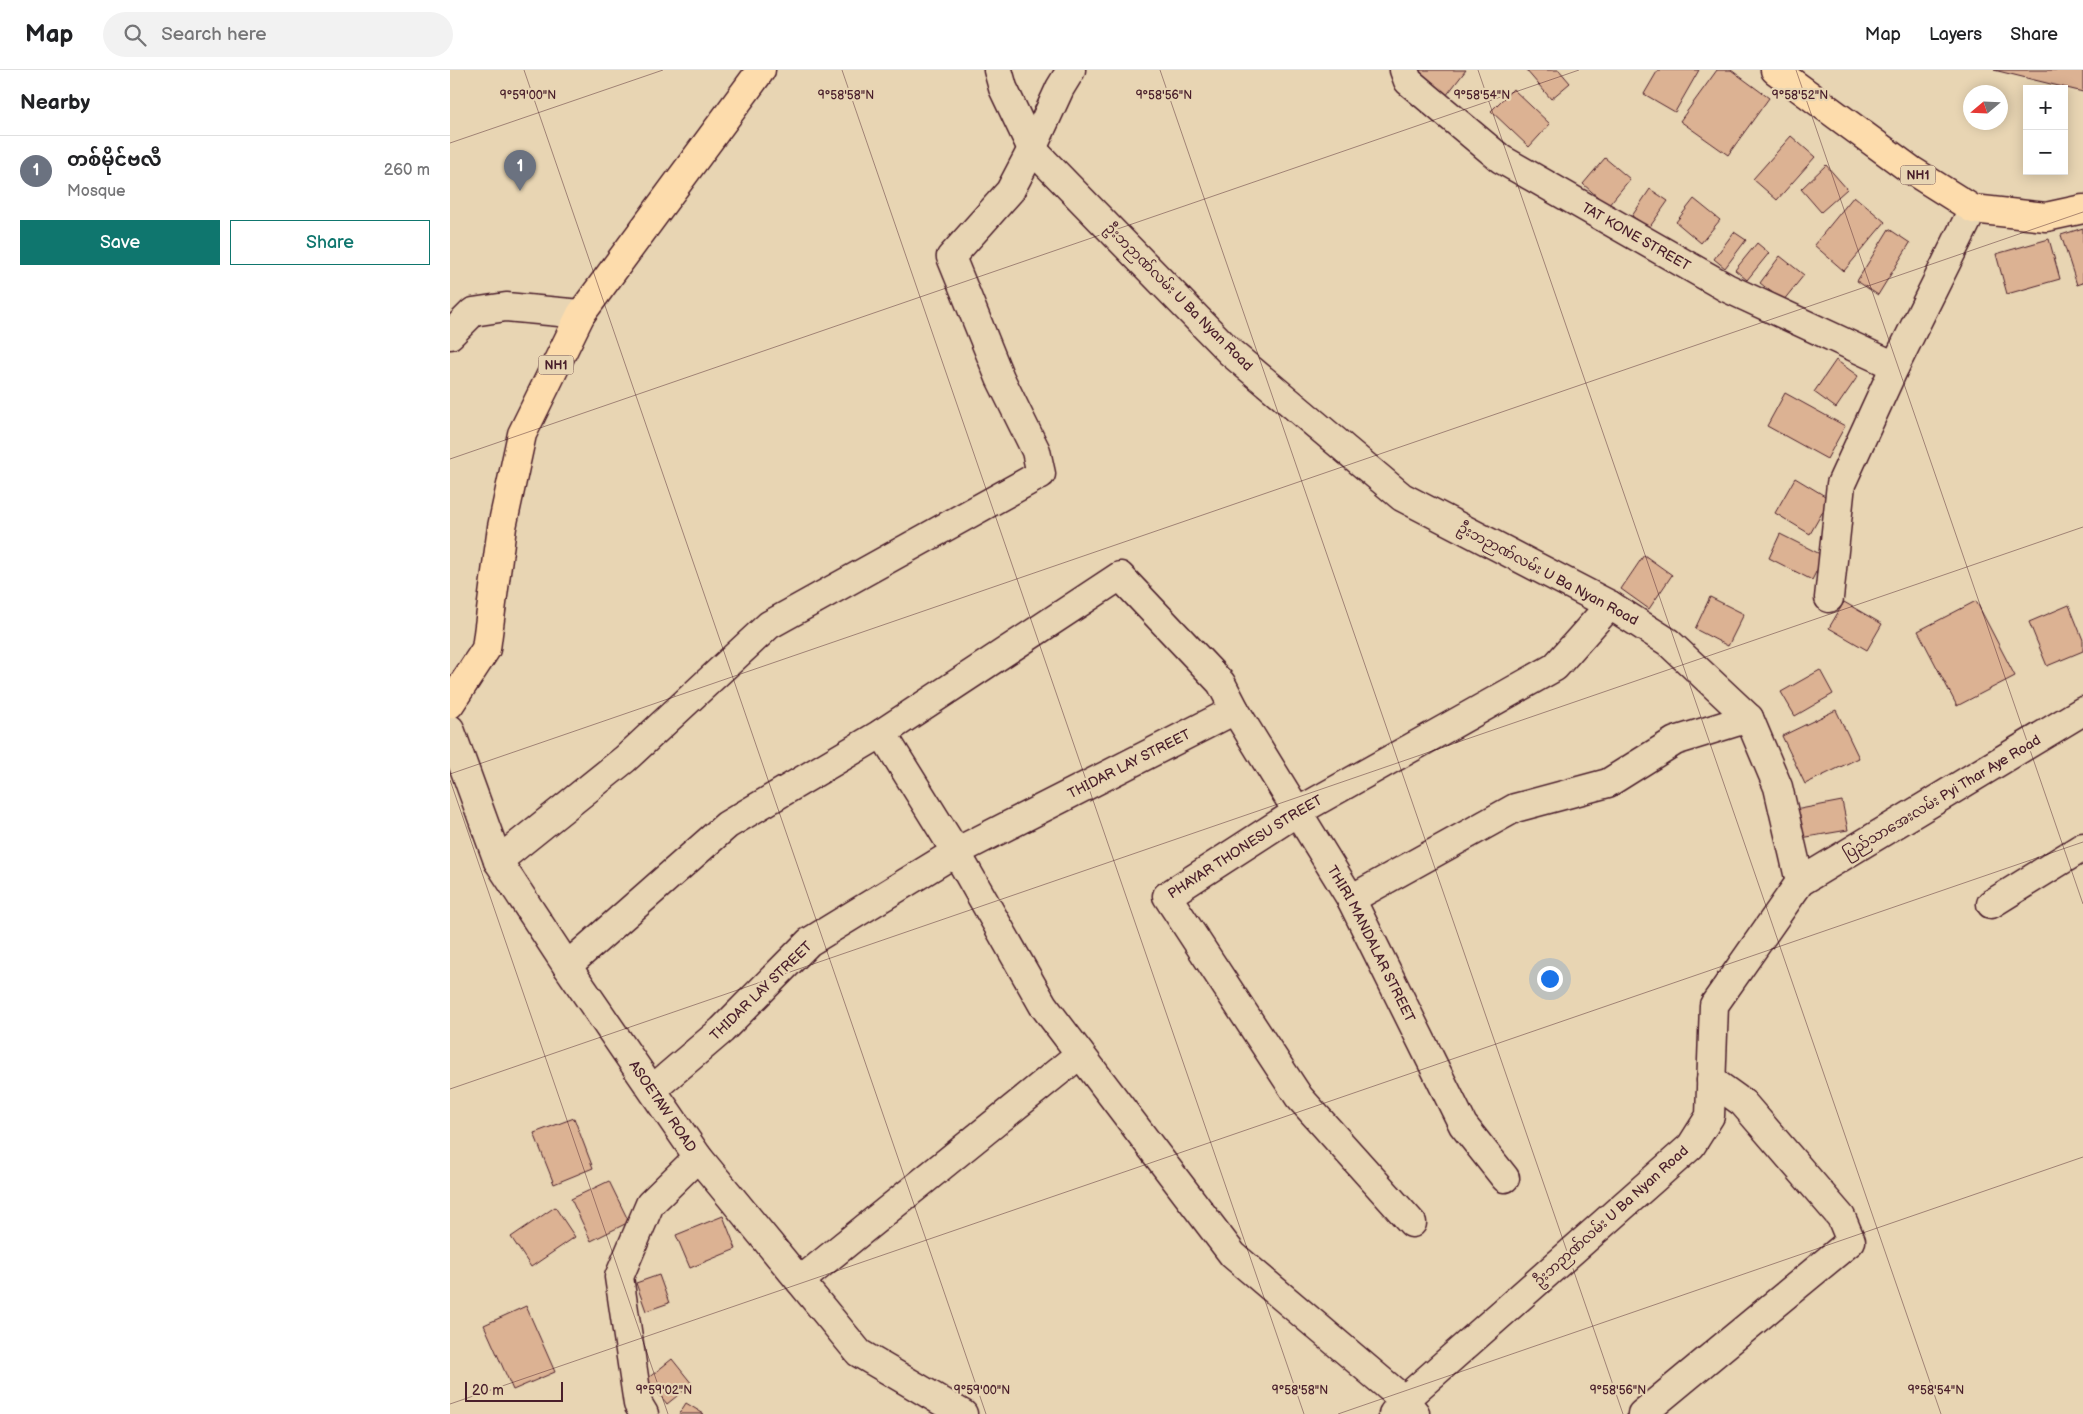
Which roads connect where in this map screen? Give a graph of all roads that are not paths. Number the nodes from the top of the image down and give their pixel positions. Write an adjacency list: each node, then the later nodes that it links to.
1 (761, 70): 9 (highway, NH1)
2 (998, 70): 6 (street, ဦးဘဉာဏ်လမ်း U Ba Nyan Road)
3 (1071, 70): 6 (street)
4 (1404, 70): 11 (street, TAT KONE STREET)
5 (1775, 70): 8 (highway, NH1)
6 (1032, 149): 13 (street, ဦးဘဉာဏ်လမ်း U Ba Nyan Road); 23 (street)
7 (2083, 209): 8 (highway, NH1)
8 (1973, 210): 11 (street)
9 (581, 314): 10 (street); 14 (highway, NH1)
10 (450, 335)
11 (1895, 366): 12 (street)
12 (1830, 598)
13 (1610, 605): 17 (street, ဦးဘဉာဏ်လမ်း U Ba Nyan Road); 20 (street, PHAYAR THONESU STREET)
14 (450, 704)
15 (1235, 710): 19 (street); 20 (street, THIRI MANDALAR STREET); 22 (street, THIDAR LAY STREET)
16 (2083, 712): 24 (street, ပြည်သာအေးလမ်း Pyi Thar Aye Road)
17 (1749, 718): 24 (street, ဦးဘဉာဏ်လမ်း U Ba Nyan Road); 25 (street)
18 (450, 729): 23 (street, ASOETAW ROAD)
19 (882, 733): 22 (street); 27 (street)
20 (1298, 812): 25 (street, THIRI MANDALAR STREET); 33 (street, PHAYAR THONESU STREET)
21 (2083, 847): 26 (street)
22 (956, 852): 28 (street); 30 (street, THIDAR LAY STREET)
23 (498, 861): 27 (street, ASOETAW ROAD)
24 (1800, 882): 29 (street, ဦးဘဉာဏ်လမ်း U Ba Nyan Road)
25 (1351, 899): 32 (street, THIRI MANDALAR STREET)
26 (1991, 904)
27 (567, 966): 30 (street, ASOETAW ROAD)
28 (1080, 1054): 34 (street); 35 (street)
29 (1711, 1080): 35 (street, ဦးဘဉာဏ်လမ်း U Ba Nyan Road); 38 (street)
30 (653, 1089): 31 (street, ASOETAW ROAD)
31 (698, 1157): 34 (street, ASOETAW ROAD); 36 (street)
32 (1505, 1178)
33 (1412, 1223)
34 (800, 1281): 37 (street, ASOETAW ROAD)
35 (1404, 1409)
36 (644, 1414)
37 (963, 1414)
38 (1642, 1414)

